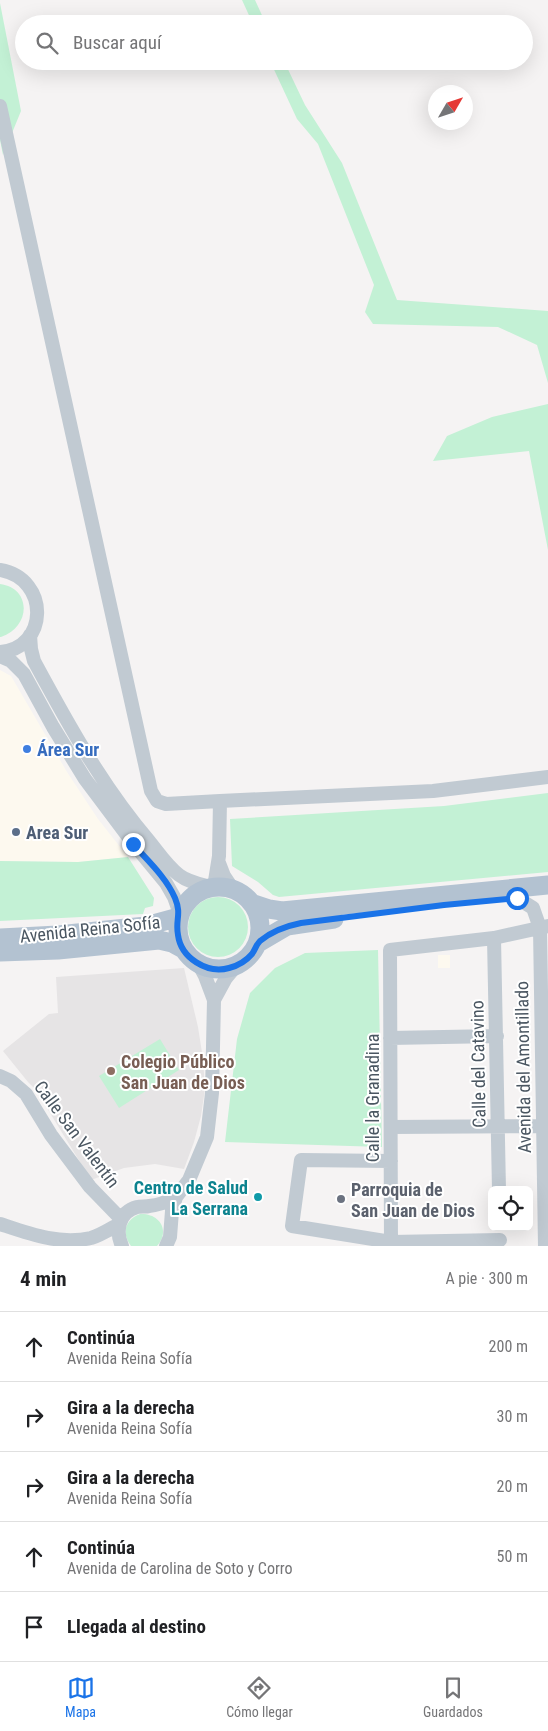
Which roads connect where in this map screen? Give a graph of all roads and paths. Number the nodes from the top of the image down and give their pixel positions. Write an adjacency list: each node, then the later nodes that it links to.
1 (0, 106): 6 (street)
2 (3, 568): 3 (street)
3 (30, 635): 4 (street); 8 (street)
4 (0, 654): 12 (street)
5 (548, 777): 6 (street)
6 (220, 801): 8 (street)
7 (548, 885): 11 (main road)
8 (219, 887): 11 (main road); 12 (main road, Avenida Reina Sofía)
9 (548, 895): 10 (main road)
10 (517, 898): 13 (street, Avenida del Amontillado); 16 (main road)
11 (254, 904): 16 (main road)
12 (180, 915): 14 (main road, Avenida Reina Sofía); 17 (main road, Avenida Reina Sofía)
13 (544, 927): 15 (street); 26 (street, Avenida del Amontillado)
14 (0, 938)
15 (494, 938): 22 (street, Calle del Catavino); 23 (street, Calle la Granadina)
16 (258, 943): 20 (main road)
17 (183, 949): 18 (main road, Avenida Reina Sofía); 19 (main road, Avenida Reina Sofía)
18 (0, 952)
19 (198, 963): 20 (main road, Avenida Reina Sofía); 21 (street)
20 (236, 966): 21 (street)
21 (214, 1000): 31 (street)
22 (496, 1036): 23 (street); 25 (street, Calle del Catavino)
23 (390, 1038): 27 (street, Calle la Granadina)
24 (0, 1076): 33 (street, Calle San Valentín)
25 (498, 1126): 26 (street); 27 (street); 30 (street, Calle del Catavino)
26 (543, 1126): 29 (street, Avenida del Amontillado)
27 (391, 1127): 28 (street, Calle la Granadina)
28 (392, 1160): 38 (street, Calle la Granadina); 38 (street)
29 (546, 1177): 42 (street, Avenida del Amontillado)
30 (499, 1186)
31 (176, 1197): 32 (street); 35 (street)
32 (148, 1206): 33 (street); 35 (street)
33 (120, 1222): 36 (street); 40 (street)
34 (0, 1224): 36 (street)
35 (169, 1226): 41 (street)
36 (92, 1237): 40 (street)
37 (500, 1238): 39 (street)
38 (391, 1244): 39 (street)
39 (476, 1244)
40 (121, 1246)
41 (166, 1246)
42 (545, 1246)

